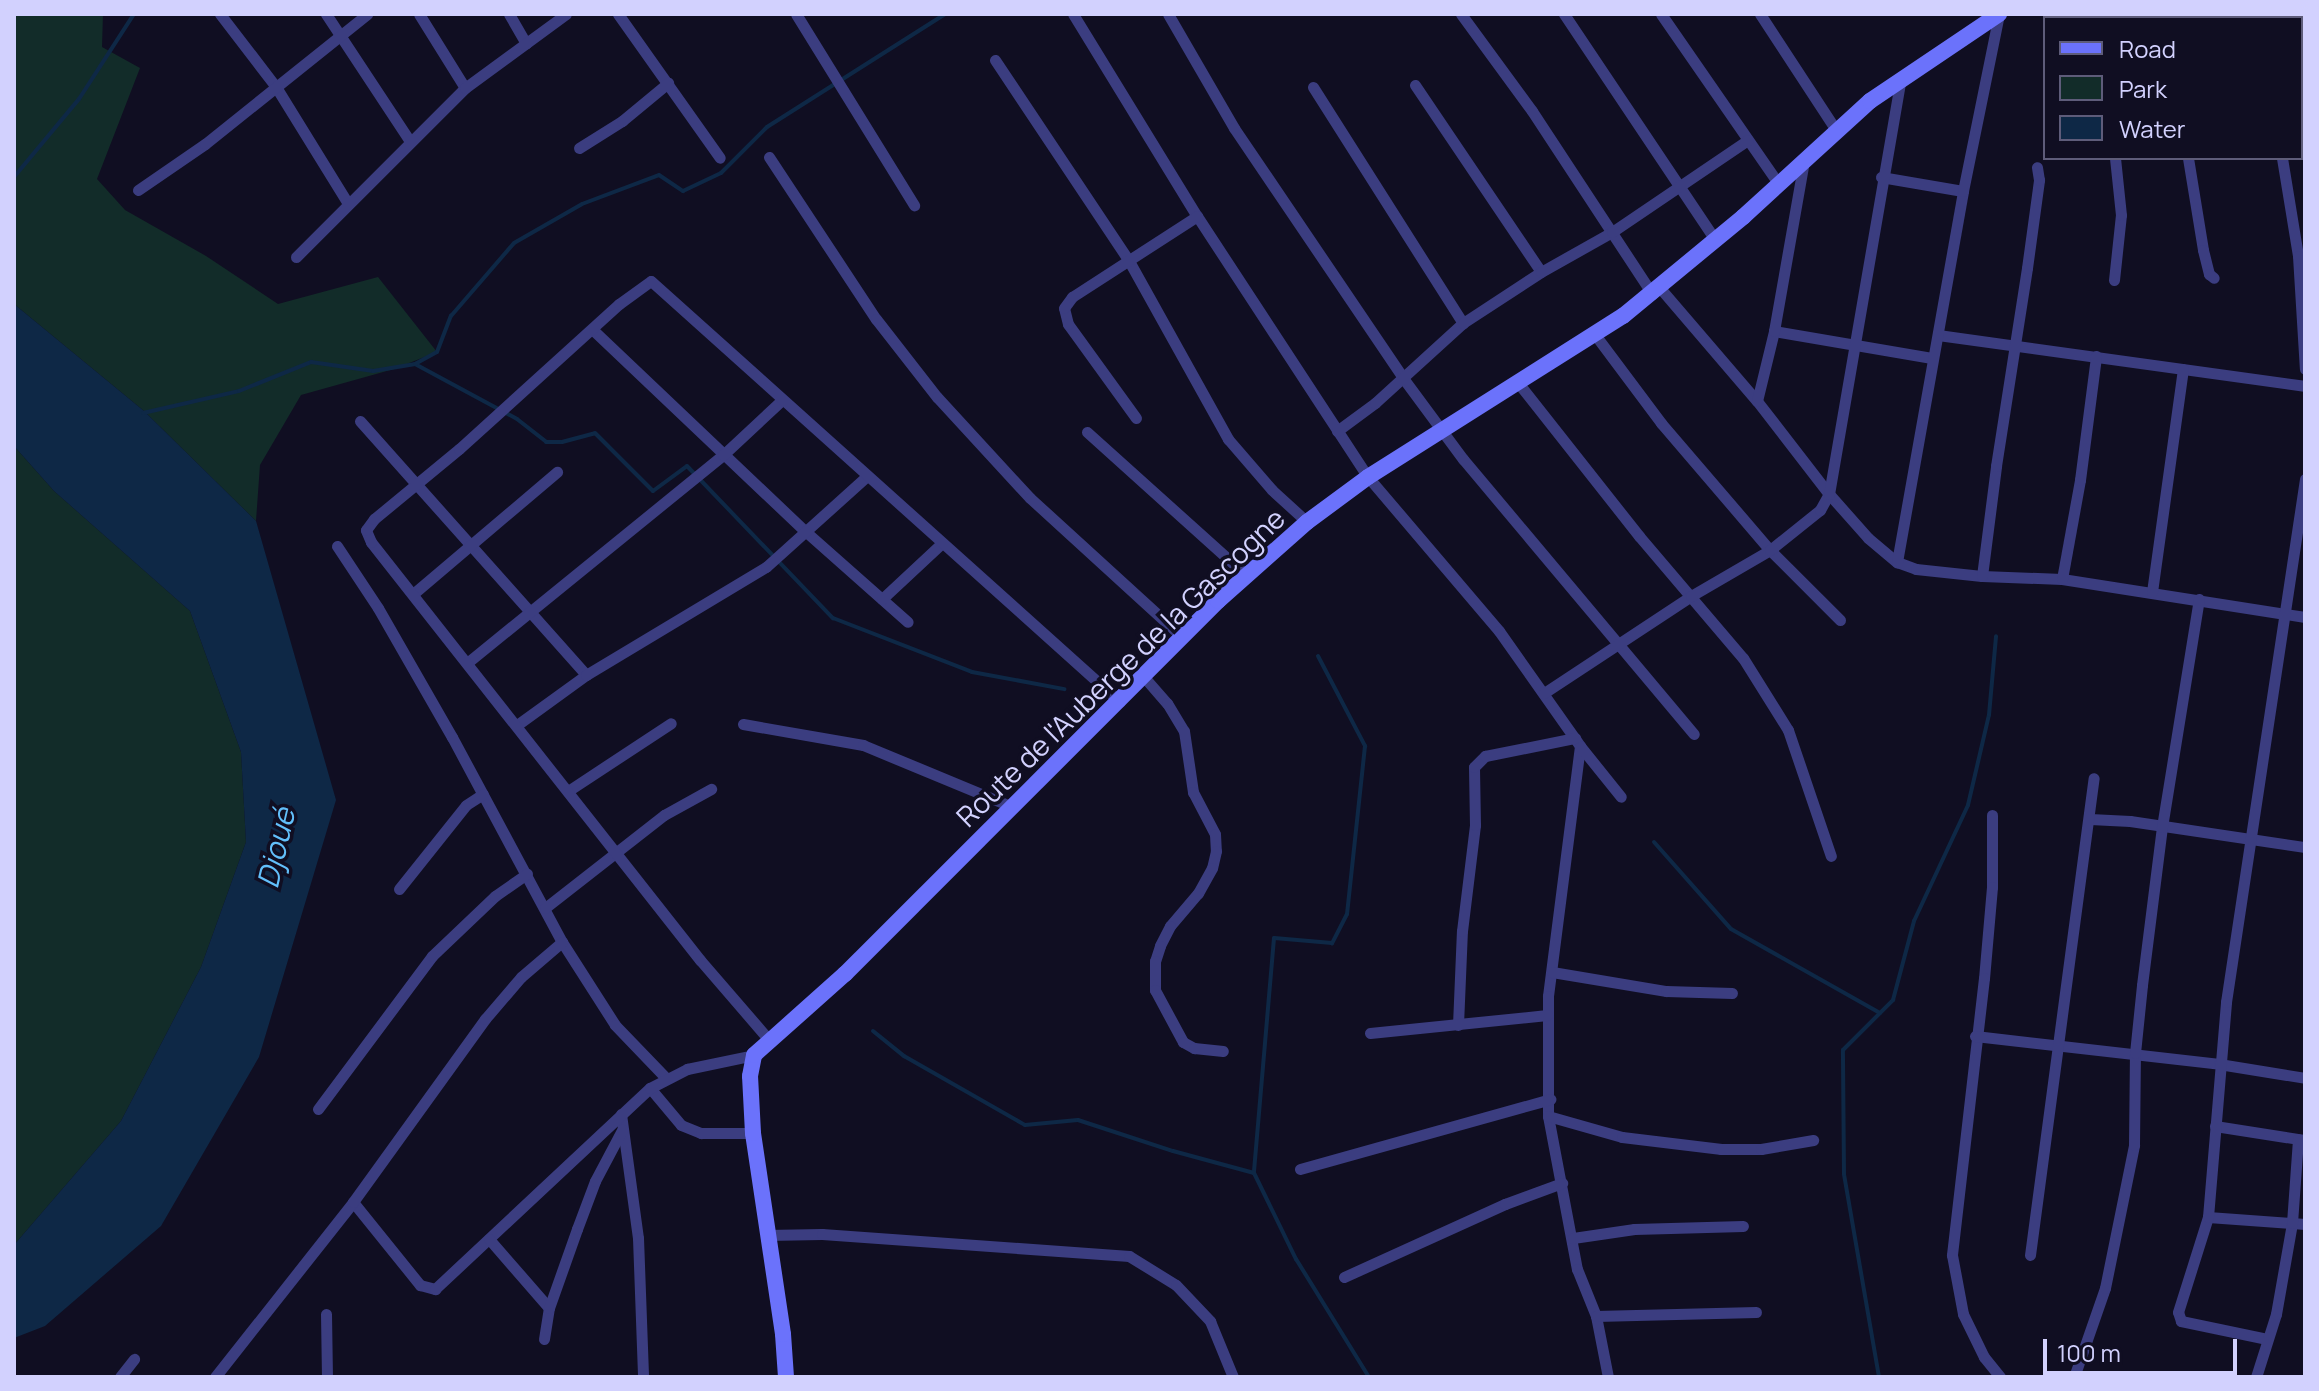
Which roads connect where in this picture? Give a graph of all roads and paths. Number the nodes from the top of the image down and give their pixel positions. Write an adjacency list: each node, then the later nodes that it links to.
1 (220, 14): 24 (street)
2 (326, 14): 18 (street)
3 (367, 14): 18 (street)
4 (419, 14): 26 (street)
5 (509, 14): 19 (street)
6 (566, 14): 19 (street)
7 (618, 14): 22 (street)
8 (796, 14): 44 (street)
9 (1073, 14): 45 (street)
10 (1168, 14): 66 (street)
11 (1461, 14): 46 (street)
12 (1564, 14): 40 (street)
13 (1661, 14): 29 (street)
14 (1760, 14): 27 (street)
15 (1972, 14): 17 (street)
16 (1999, 14): 17 (street, Route de l'Auberge de la Gascogne); 42 (street)
17 (1975, 32): 21 (street, Route de l'Auberge de la Gascogne)
18 (339, 33): 24 (street); 28 (street)
19 (526, 44): 26 (street)
20 (995, 60): 50 (street)
21 (1900, 81): 27 (street, Route de l'Auberge de la Gascogne); 38 (street)
22 (668, 83): 30 (street); 32 (street)
23 (1415, 85): 51 (street)
24 (276, 87): 41 (street); 43 (street)
25 (1313, 87): 55 (street)
26 (465, 88): 28 (street)
27 (1836, 130): 36 (street, Route de l'Auberge de la Gascogne)
28 (409, 140): 43 (street)
29 (1748, 140): 39 (street); 40 (street)
30 (579, 148)
31 (769, 157): 103 (street)
32 (720, 158)
33 (2115, 160): 53 (street)
34 (2188, 160): 52 (street)
35 (2282, 160): 48 (street)
36 (1804, 161): 39 (street, Route de l'Auberge de la Gascogne); 57 (street)
37 (2037, 167): 61 (street)
38 (1881, 177): 42 (street); 60 (street)
39 (1778, 183): 47 (street, Route de l'Auberge de la Gascogne)
40 (1682, 186): 46 (street); 47 (street)
41 (138, 190)
42 (1963, 191): 58 (street)
43 (347, 202): 49 (street)
44 (914, 205)
45 (1197, 216): 50 (street); 73 (street)
46 (1612, 232): 51 (street); 54 (street)
47 (1716, 241): 54 (street, Route de l'Auberge de la Gascogne)
48 (2302, 256): 65 (street)
49 (296, 257)
50 (1129, 261): 71 (street); 83 (street)
51 (1541, 272): 55 (street)
52 (2214, 278)
53 (2114, 280)
54 (1656, 291): 59 (street, Route de l'Auberge de la Gascogne); 70 (street)
55 (1463, 323): 66 (street)
56 (593, 330): 69 (street); 76 (street); 81 (street)
57 (1774, 331): 60 (street); 70 (street)
58 (1938, 335): 61 (street); 63 (street)
59 (1596, 336): 67 (street, Route de l'Auberge de la Gascogne); 88 (street)
60 (1853, 342): 63 (street); 82 (street)
61 (2016, 345): 62 (street); 91 (street)
62 (2096, 356): 64 (street); 92 (street)
63 (1932, 358): 89 (street)
64 (2183, 369): 68 (street); 93 (street)
65 (2305, 369)
66 (1403, 378): 73 (street); 74 (street)
67 (1519, 384): 74 (street, Route de l'Auberge de la Gascogne); 95 (street)
68 (2305, 386)
69 (782, 400): 76 (street); 78 (street)
70 (1757, 401): 82 (street)
71 (1136, 418)
72 (360, 421): 81 (street)
73 (1337, 431): 79 (street)
74 (1442, 431): 79 (street, Route de l'Auberge de la Gascogne); 104 (street)
75 (1087, 432): 90 (street)
76 (723, 455): 84 (street); 98 (street)
77 (557, 472): 87 (street)
78 (866, 477): 84 (street); 85 (street)
79 (1368, 477): 83 (street, Route de l'Auberge de la Gascogne); 108 (street)
80 (2305, 479): 99 (street)
81 (414, 485): 87 (street); 94 (street)
82 (1829, 494): 88 (street); 89 (street)
83 (1307, 522): 90 (street, Route de l'Auberge de la Gascogne)
84 (805, 531): 96 (street); 106 (street)
85 (941, 544): 96 (street); 109 (street)
86 (337, 546): 118 (street)
87 (469, 548): 94 (street); 98 (street)
88 (1770, 550): 95 (street); 101 (street)
89 (1897, 562): 91 (street)
90 (1246, 575): 103 (street, Route de l'Auberge de la Gascogne)
91 (1982, 576): 92 (street)
92 (2062, 579): 93 (street)
93 (2152, 592): 97 (street)
94 (413, 594): 105 (street)
95 (1691, 596): 104 (street); 127 (street)
96 (882, 599): 102 (street)
97 (2199, 599): 99 (street); 123 (street)
98 (531, 614): 105 (street); 106 (street)
99 (2287, 614): 100 (street); 124 (street)
100 (2305, 617)
101 (1840, 620)
102 (908, 622)
103 (1182, 637): 107 (street, Route de l'Auberge de la Gascogne)
104 (1619, 643): 108 (street); 113 (street)
105 (467, 663): 112 (street)
106 (586, 675): 112 (street)
107 (1144, 677): 109 (street, Route de l'Auberge de la Gascogne); 140 (street)
108 (1544, 693): 114 (street)
109 (1120, 702): 120 (street, Route de l'Auberge de la Gascogne)
110 (671, 723): 117 (street)
111 (743, 724): 120 (street)
112 (517, 725): 117 (street)
113 (1694, 734)
114 (1578, 742): 119 (street); 132 (street); 135 (street)
115 (2094, 778): 122 (street)
116 (711, 789): 126 (street)
117 (568, 791): 126 (street)
118 (483, 794): 128 (street); 129 (street)
119 (1621, 797)
120 (1013, 807): 138 (street, Route de l'Auberge de la Gascogne)
121 (1992, 815): 137 (street)
122 (2090, 819): 123 (street); 139 (street)
123 (2162, 827): 124 (street); 141 (street)
124 (2248, 840): 125 (street); 143 (street)
125 (2305, 847)
126 (617, 852): 130 (street); 138 (street)
127 (1831, 856)
128 (527, 874): 130 (street); 148 (street)
129 (399, 889)
130 (545, 908): 131 (street)
131 (562, 942): 145 (street); 158 (street)
132 (1552, 972): 133 (street); 134 (street)
133 (1732, 993)
134 (1547, 1015): 135 (street); 147 (street)
135 (1458, 1025): 136 (street)
136 (1370, 1033)
137 (1975, 1036): 139 (street); 182 (street)
138 (770, 1041): 142 (street, Route de l'Auberge de la Gascogne)
139 (2058, 1044): 141 (street); 166 (street)
140 (1223, 1051)
141 (2135, 1053): 143 (street); 183 (street)
142 (754, 1055): 145 (street); 153 (street)
143 (2219, 1064): 144 (street); 151 (street)
144 (2305, 1076)
145 (666, 1078): 146 (street)
146 (650, 1088): 149 (street); 153 (street)
147 (1550, 1099): 150 (street); 156 (street)
148 (318, 1109)
149 (621, 1114): 152 (street); 165 (street)
150 (1548, 1116): 155 (street); 157 (street)
151 (2215, 1126): 154 (street); 159 (street)
152 (623, 1130): 168 (street); 178 (street)
153 (753, 1133): 163 (street)
154 (2302, 1139): 160 (street)
155 (1813, 1140)
156 (1300, 1169)
157 (1562, 1183): 164 (street); 167 (street)
158 (353, 1202): 165 (street); 176 (street)
159 (2208, 1217): 160 (street); 173 (street)
160 (2292, 1223): 161 (street); 173 (street)
161 (2305, 1224)
162 (1743, 1226): 164 (street)
163 (766, 1235): 179 (street); 180 (street)
164 (1573, 1238): 171 (street)
165 (489, 1239): 168 (street)
166 (2030, 1255)
167 (1344, 1277)
168 (549, 1308): 172 (street)
169 (1756, 1312): 171 (street)
170 (326, 1314): 177 (street)
171 (1596, 1316): 181 (street)
172 (544, 1339)
173 (2267, 1339): 184 (street)
174 (134, 1359): 175 (street)
175 (120, 1377)
176 (215, 1377)
177 (327, 1377)
178 (643, 1377)
179 (786, 1377)
180 (1233, 1377)
181 (1608, 1377)
182 (2000, 1377)
183 (2074, 1377)
184 (2256, 1377)

